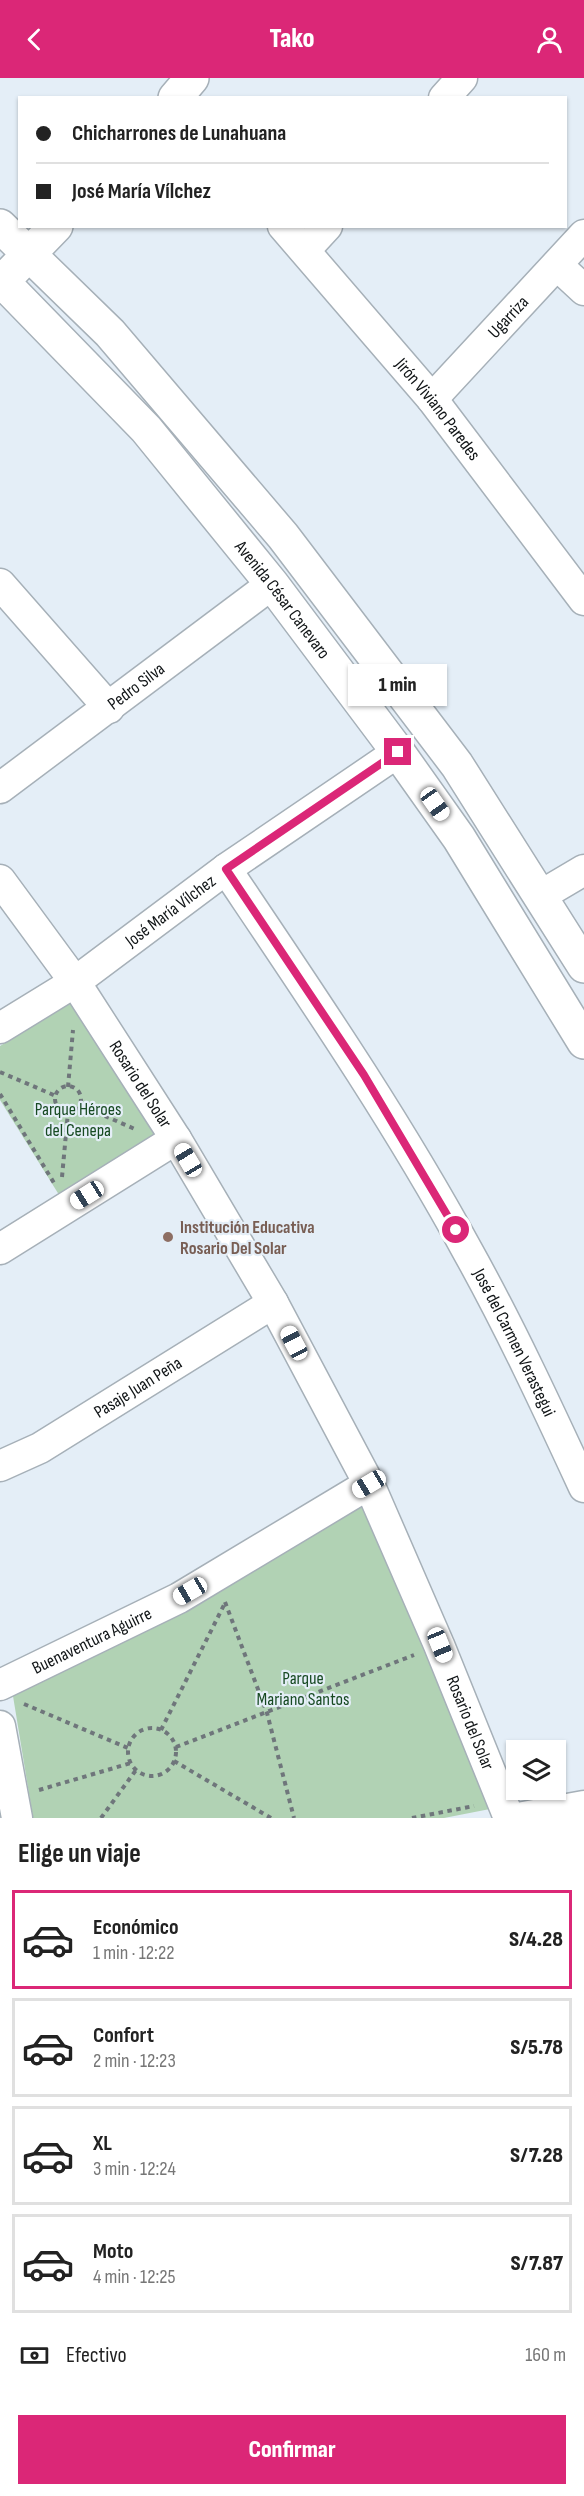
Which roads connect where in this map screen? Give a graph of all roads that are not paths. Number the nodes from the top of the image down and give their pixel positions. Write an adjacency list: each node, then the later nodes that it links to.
1 (192, 78): 3 (main road)
2 (462, 78): 4 (street)
3 (177, 96)
4 (446, 96)
5 (0, 226): 11 (main road, Avenida César Canevaro)
6 (54, 228): 11 (main road)
7 (285, 228): 10 (street, Jirón Viviano Paredes)
8 (325, 228): 10 (street)
9 (584, 235): 12 (street, Ugarriza)
10 (305, 250): 15 (street, Jirón Viviano Paredes)
11 (30, 255): 13 (main road); 25 (main road, Avenida César Canevaro)
12 (557, 265): 14 (street); 15 (street, Ugarriza)
13 (1, 282): 17 (main road, Avenida César Canevaro)
14 (584, 290)
15 (432, 399): 18 (street, Jirón Viviano Paredes)
16 (0, 584): 19 (street)
17 (272, 584): 19 (street, Pedro Silva); 20 (main road, Avenida César Canevaro)
18 (584, 600)
19 (109, 708): 21 (street, Pedro Silva)
20 (398, 752): 22 (street, José María Vílchez); 29 (main road, Avenida César Canevaro)
21 (0, 788)
22 (226, 869): 27 (street, José María Vílchez); 35 (street, José del Carmen Verastegui)
23 (584, 870): 25 (street)
24 (0, 880): 27 (street, Rosario del Solar)
25 (540, 896): 26 (main road, Avenida César Canevaro)
26 (584, 966)
27 (75, 982): 28 (street, José María Vílchez); 30 (street, Rosario del Solar)
28 (0, 1028)
29 (584, 1042)
30 (176, 1139): 31 (street); 32 (street, Rosario del Solar)
31 (0, 1249)
32 (273, 1303): 33 (street, Pasaje Juan Peña); 34 (street, Rosario del Solar)
33 (0, 1466)
34 (369, 1484): 36 (street, Buenaventura Aguirre); 40 (street, Rosario del Solar)
35 (584, 1487)
36 (13, 1691)
37 (0, 1726): 39 (street)
38 (584, 1806): 41 (street)
39 (17, 1818)
40 (509, 1818)
41 (518, 1818)

